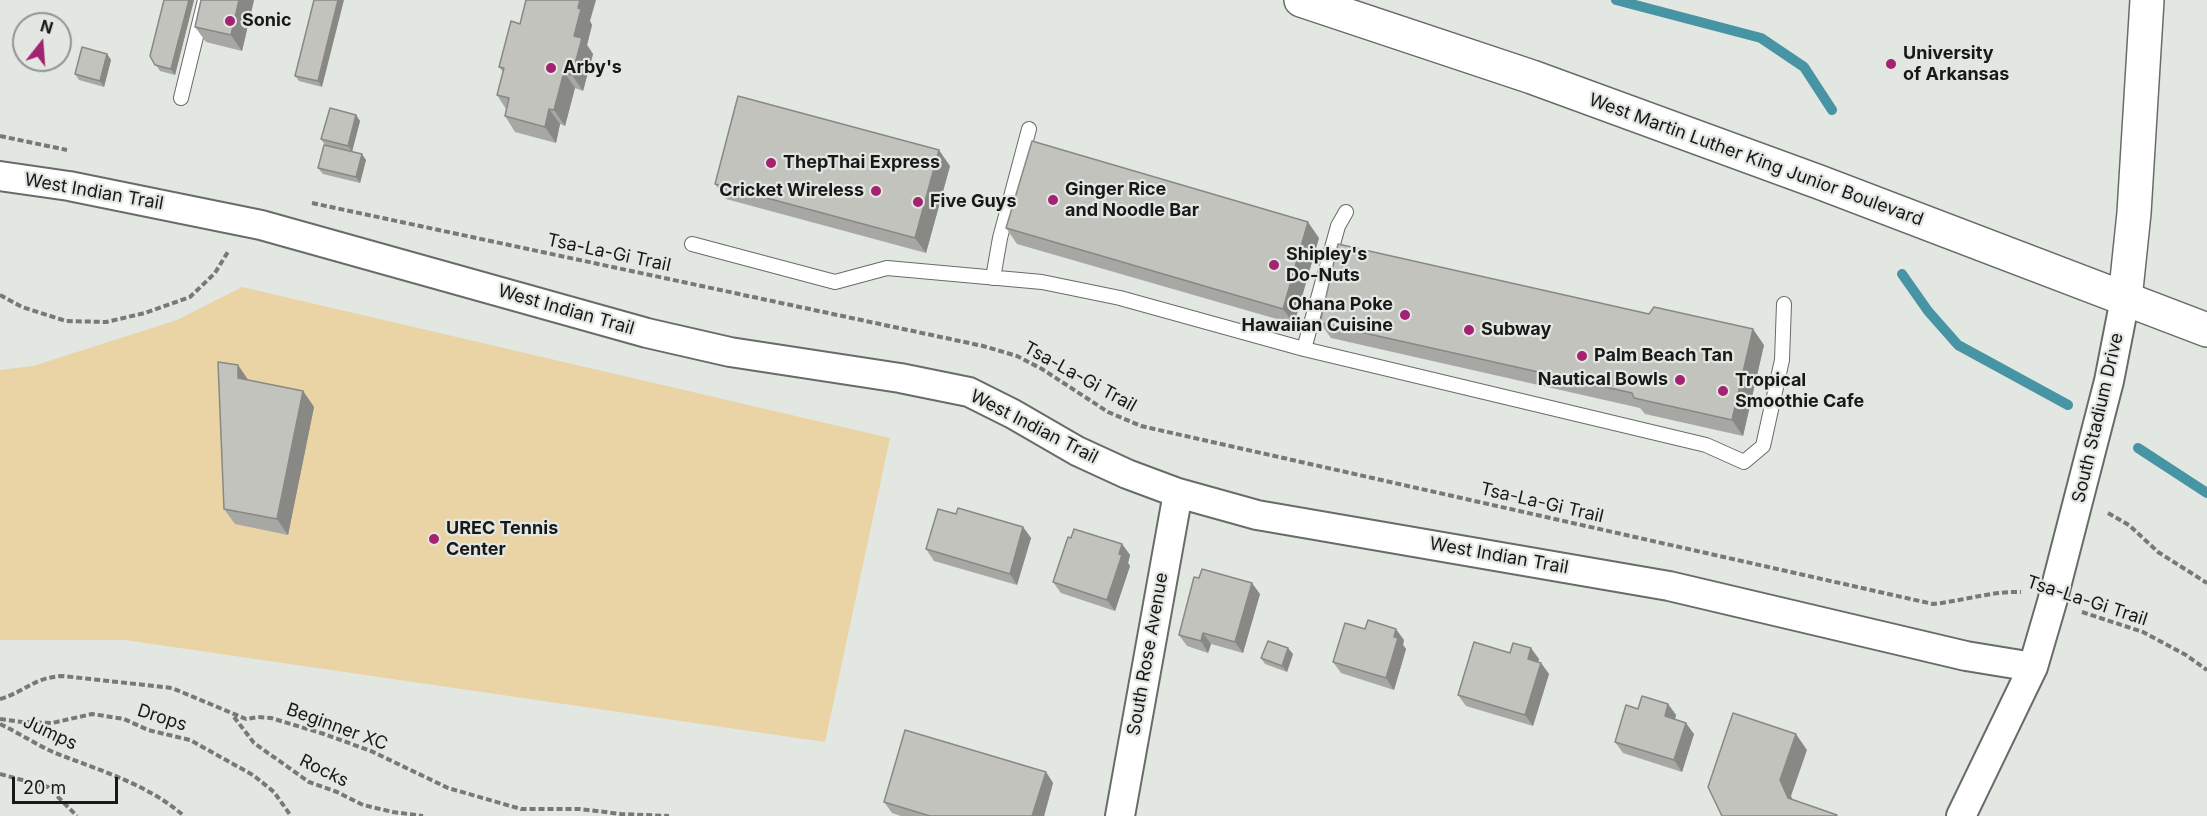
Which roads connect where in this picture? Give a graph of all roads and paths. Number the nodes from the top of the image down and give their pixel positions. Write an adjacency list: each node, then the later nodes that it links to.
1 (205, 0): 4 (lane)
2 (1301, 0): 13 (main road, West Martin Luther King Junior Boulevard)
3 (2147, 0): 13 (main road, South Stadium Drive)
4 (181, 98)
5 (1029, 129): 11 (lane)
6 (0, 176): 9 (street, West Indian Trail)
7 (312, 203): 20 (path, Tsa-La-Gi Trail)
8 (1346, 212): 16 (lane)
9 (236, 220): 12 (path); 17 (street, West Indian Trail)
10 (692, 244): 11 (lane)
11 (993, 278): 16 (lane)
12 (0, 295)
13 (2125, 299): 15 (main road, West Martin Luther King Junior Boulevard); 18 (street, South Stadium Drive)
14 (1784, 304): 16 (lane)
15 (2207, 330)
16 (1304, 349)
17 (1178, 493): 21 (street, West Indian Trail); 33 (street, South Rose Avenue)
18 (2080, 496): 19 (path); 20 (street, South Stadium Drive)
19 (2207, 583)
20 (2052, 602): 21 (street, South Stadium Drive); 22 (path, Tsa-La-Gi Trail)
21 (2033, 667): 34 (street, South Stadium Drive)
22 (2207, 670)
23 (0, 699): 24 (path, Beginner XC)
24 (232, 715): 31 (path, Rocks); 32 (path, Beginner XC)
25 (0, 719): 30 (path, Drops)
26 (0, 724): 29 (path, Jumps)
27 (0, 774): 28 (path)
28 (77, 816)
29 (184, 816)
30 (291, 816)
31 (423, 816)
32 (669, 816)
33 (1120, 816)
34 (1961, 816)

